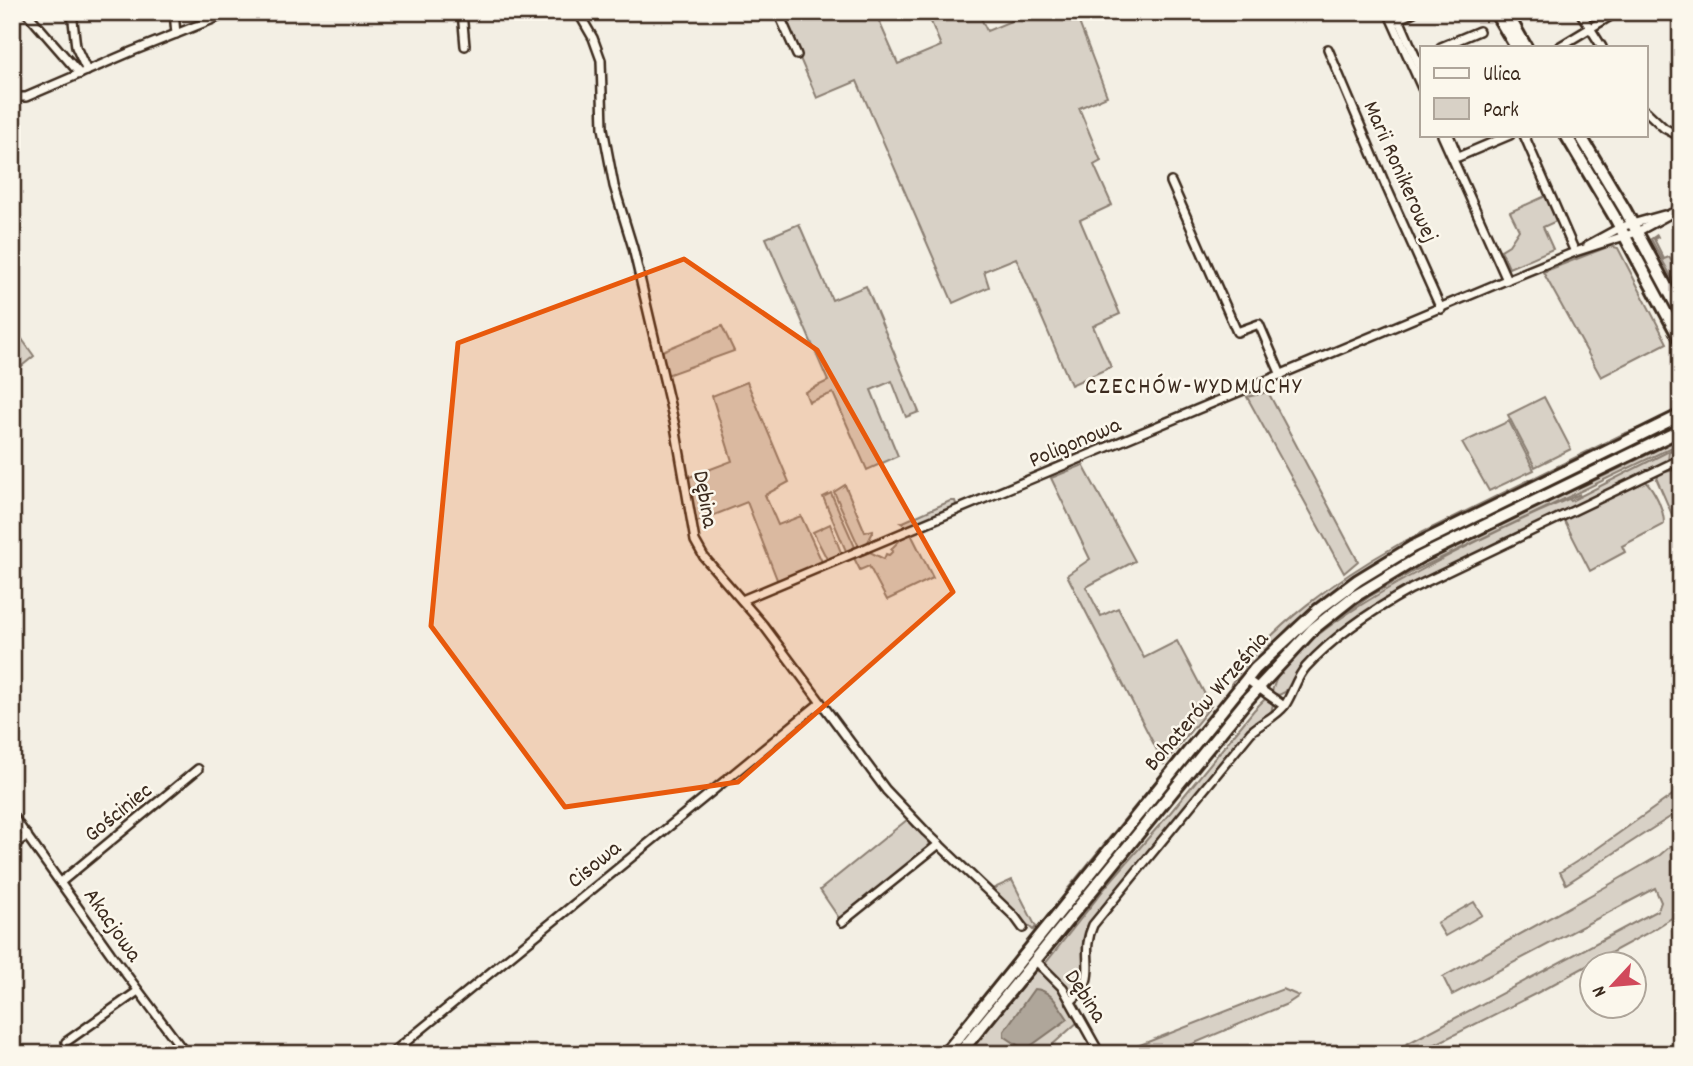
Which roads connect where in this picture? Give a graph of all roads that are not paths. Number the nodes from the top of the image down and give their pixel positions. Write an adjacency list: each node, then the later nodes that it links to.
1 (26, 12): 27 (street)
2 (72, 12): 27 (street)
3 (174, 12): 17 (street)
4 (230, 12): 17 (street)
5 (463, 12): 18 (street)
6 (578, 12): 52 (street, Dębina)
7 (778, 12): 25 (street)
8 (1388, 12): 28 (street)
9 (1414, 12): 14 (street)
10 (1495, 12): 20 (main road)
11 (1506, 12): 21 (main road)
12 (1580, 12): 15 (street)
13 (1617, 12): 15 (street)
14 (1398, 15): 26 (street)
15 (1591, 30): 22 (street); 23 (street)
16 (1479, 31): 19 (street)
17 (176, 34): 27 (street)
18 (465, 46)
19 (1443, 46)
20 (1515, 46)
21 (1525, 46)
22 (1561, 46)
23 (1601, 46)
24 (1328, 49): 44 (street, Marii Ronikerowej)
25 (797, 55)
26 (1419, 57)
27 (84, 73): 29 (street)
28 (1420, 84)
29 (12, 97)
30 (1648, 113): 37 (street)
31 (1449, 136): 33 (street)
32 (1449, 136): 43 (street)
33 (1508, 136)
34 (1524, 136): 42 (street)
35 (1567, 136): 41 (main road)
36 (1581, 136): 40 (main road)
37 (1681, 137)
38 (1171, 182): 47 (street)
39 (1681, 208): 40 (street, Poligonowa)
40 (1635, 228): 41 (street, Poligonowa); 45 (main road)
41 (1623, 232): 42 (street, Poligonowa); 46 (main road)
42 (1575, 252): 43 (street, Poligonowa)
43 (1507, 280): 44 (street, Poligonowa)
44 (1441, 309): 47 (street, Poligonowa)
45 (1681, 314)
46 (1681, 341)
47 (1281, 375): 51 (street, Poligonowa)
48 (1681, 415): 54 (main road, Bohaterów Września)
49 (1681, 430): 55 (main road, Bohaterów Września)
50 (1681, 459): 57 (street)
51 (754, 597): 52 (street, Poligonowa); 53 (street)
52 (742, 600): 53 (street, Dębina)
53 (749, 607): 56 (street, Dębina)
54 (1246, 679): 55 (street); 72 (main road, Bohaterów Września)
55 (1257, 688): 57 (street); 66 (main road, Bohaterów Września)
56 (820, 703): 61 (street, Dębina); 71 (street, Cisowa)
57 (1284, 706): 68 (street)
58 (198, 769): 63 (street, Gościniec)
59 (12, 815): 60 (street, Akacjowa)
60 (27, 835): 62 (street); 63 (street, Akacjowa)
61 (939, 844): 64 (street); 65 (street, Dębina)
62 (12, 847)
63 (61, 882): 67 (street, Akacjowa)
64 (842, 922)
65 (1023, 928)
66 (1036, 961): 68 (street, Dębina); 73 (main road, Bohaterów Września)
67 (138, 991): 69 (street); 70 (street, Akacjowa)
68 (1071, 1001): 74 (street, Dębina)
69 (66, 1042)
70 (186, 1054)
71 (391, 1054)
72 (945, 1054)
73 (959, 1054)
74 (1100, 1054)

